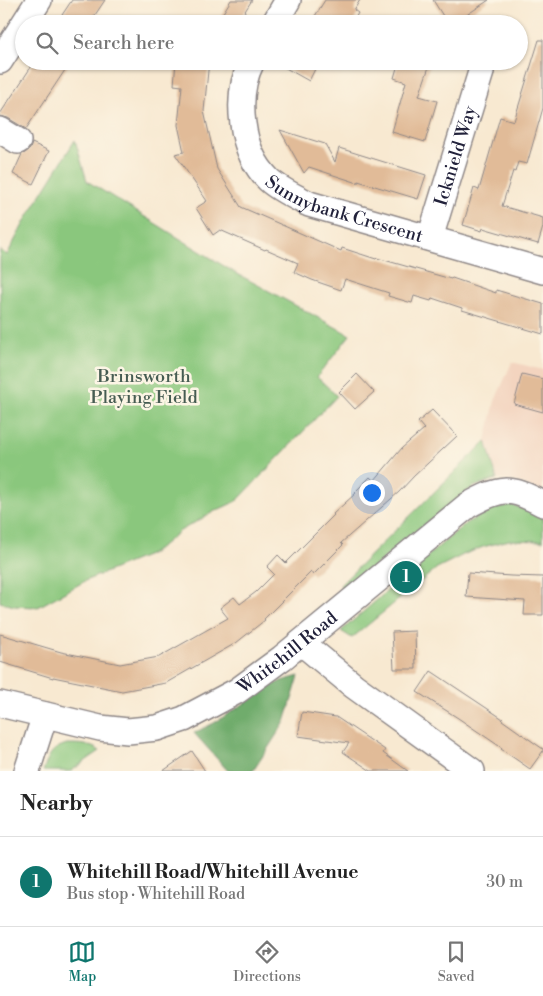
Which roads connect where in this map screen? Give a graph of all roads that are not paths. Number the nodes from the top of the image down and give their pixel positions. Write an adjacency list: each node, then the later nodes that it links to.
1 (39, 0): 3 (street)
2 (288, 0): 4 (street)
3 (29, 15)
4 (279, 15)
5 (15, 38): 6 (street)
6 (0, 61)
7 (248, 70): 9 (street, Sunnybank Crescent)
8 (481, 72): 9 (street, Icknield Way)
9 (430, 238): 10 (street, Sunnybank Crescent)
10 (543, 271)
11 (543, 504): 12 (street, Whitehill Road)
12 (302, 642): 14 (street, Whitehill Road); 16 (street)
13 (0, 704): 14 (street, Whitehill Road)
14 (45, 715): 15 (street)
15 (27, 771)
16 (472, 771)

